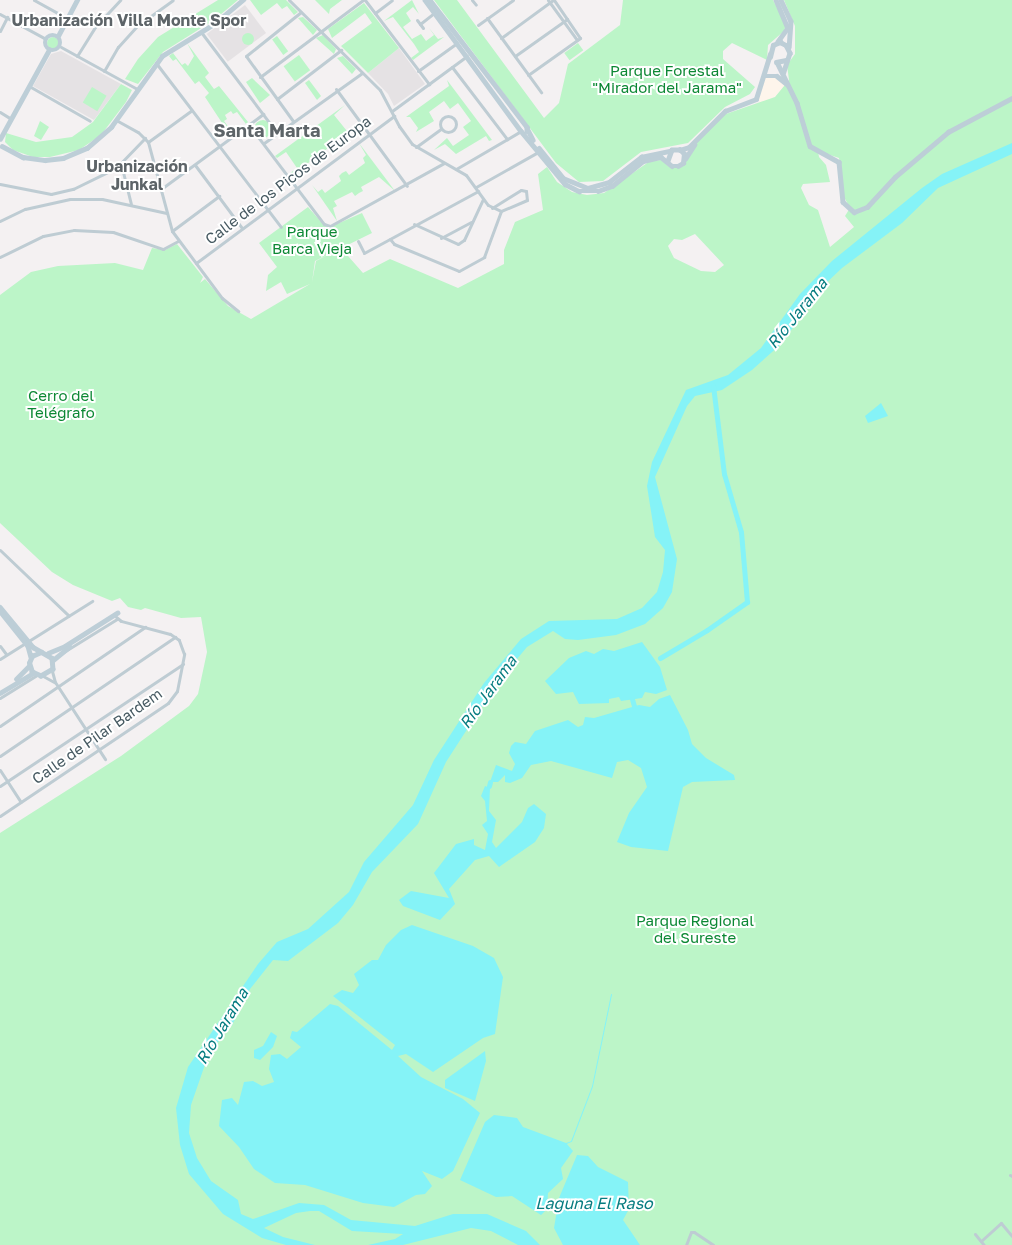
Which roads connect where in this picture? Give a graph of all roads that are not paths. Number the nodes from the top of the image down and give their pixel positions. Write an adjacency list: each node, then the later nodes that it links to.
1 (34, 0): 22 (street)
2 (77, 0): 22 (street)
3 (120, 0): 41 (street)
4 (173, 0): 50 (street)
5 (243, 0): 28 (street)
6 (289, 0): 17 (street)
7 (364, 0): 18 (street); 29 (street)
8 (392, 0): 18 (street)
9 (426, 0): 19 (street)
10 (430, 0): 77 (street)
11 (472, 0): 16 (street)
12 (513, 0): 23 (street)
13 (776, 0): 30 (street)
14 (780, 0): 30 (street)
15 (551, 1): 24 (street); 32 (street)
16 (476, 5)
17 (301, 12): 29 (street); 57 (street)
18 (375, 13): 51 (street)
19 (435, 13): 26 (street); 34 (street)
20 (0, 14): 21 (street)
21 (7, 18): 27 (street); 33 (street)
22 (67, 18): 31 (street)
23 (487, 18): 25 (street); 32 (street)
24 (565, 20): 43 (street); 54 (street)
25 (478, 25)
26 (423, 28)
27 (0, 31)
28 (201, 31): 45 (street); 69 (street)
29 (321, 31): 39 (street); 57 (street)
30 (788, 34): 35 (street); 37 (street)
31 (58, 36): 33 (street); 36 (street)
32 (501, 38): 43 (street)
33 (46, 39): 38 (street)
34 (457, 43): 42 (street); 51 (street)
35 (775, 43): 37 (street); 40 (street)
36 (61, 47): 38 (street); 41 (street)
37 (789, 49): 44 (street)
38 (49, 50): 59 (street)
39 (341, 50): 47 (street); 65 (street)
40 (770, 54): 46 (street); 49 (street)
41 (77, 56): 50 (street)
42 (467, 56): 48 (street); 77 (street)
43 (515, 56): 54 (street)
44 (786, 60): 46 (street); 55 (street)
45 (156, 62): 60 (street); 66 (street)
46 (777, 62): 49 (street); 55 (street)
47 (357, 67): 52 (street); 53 (street)
48 (452, 67): 58 (street); 83 (street)
49 (767, 70): 56 (street)
50 (104, 71): 60 (street)
51 (418, 71): 58 (street)
52 (363, 73): 53 (street); 67 (street)
53 (356, 75): 62 (street)
54 (528, 75): 63 (street)
55 (784, 75): 61 (street)
56 (764, 76): 61 (street); 80 (street)
57 (260, 77): 65 (street)
58 (429, 84): 67 (street)
59 (30, 86): 71 (street); 73 (street)
60 (137, 89): 72 (street)
61 (791, 89): 64 (street)
62 (336, 90): 74 (street); 79 (street)
63 (541, 92)
64 (1012, 98)
65 (277, 99): 74 (street)
66 (192, 110): 84 (street); 86 (street)
67 (392, 111): 70 (street)
68 (0, 112): 71 (street)
69 (263, 114): 75 (street); 78 (street)
70 (394, 116): 79 (street, Calle de los Picos de Europa); 88 (street)
71 (11, 119): 82 (street)
72 (116, 120): 81 (street); 87 (street)
73 (90, 121)
74 (294, 121): 78 (street)
75 (249, 124): 85 (street); 86 (street)
76 (442, 128): 76 (street); 88 (street)
77 (523, 130): 83 (street); 90 (street); 91 (street)
78 (277, 133): 85 (street)
79 (369, 134): 99 (street); 100 (street, Calle de los Picos de Europa)
80 (699, 136): 89 (street); 93 (street)
81 (145, 138): 84 (street); 95 (street)
82 (0, 139): 87 (street)
83 (507, 139): 97 (street)
84 (148, 142): 101 (street)
85 (264, 143): 100 (street)
86 (220, 146): 96 (street); 111 (street)
87 (1, 147)
88 (416, 147): 94 (street)
89 (680, 150): 90 (street); 93 (street)
90 (670, 151): 92 (street)
91 (538, 152): 92 (street); 102 (street)
92 (668, 160): 93 (street)
93 (684, 160)
94 (444, 163): 97 (street); 99 (street)
95 (121, 164): 103 (street); 109 (street)
96 (195, 165): 101 (street); 105 (street)
97 (456, 169): 102 (street)
98 (0, 184): 104 (street)
99 (407, 186): 100 (street)
100 (297, 187): 111 (street, Calle de los Picos de Europa)
101 (161, 189): 113 (street)
102 (477, 189): 107 (street); 116 (street)
103 (68, 190): 104 (street); 106 (street)
104 (51, 194): 108 (street)
105 (219, 196): 118 (street); 119 (street)
106 (70, 199): 108 (street); 109 (street)
107 (483, 199): 110 (street); 115 (street)
108 (52, 201): 114 (street)
109 (131, 204): 113 (street)
110 (492, 208): 112 (street); 112 (street)
111 (267, 209): 117 (street); 118 (street, Calle de los Picos de Europa)
112 (501, 212): 121 (street)
113 (166, 213): 119 (street)
114 (0, 220)
115 (472, 222): 120 (street); 120 (street)
116 (414, 224): 120 (street); 121 (street)
117 (281, 227)
118 (242, 228): 125 (street, Calle de los Picos de Europa)
119 (172, 231): 122 (street)
120 (440, 238)
121 (390, 239): 123 (street)
122 (178, 241): 124 (street); 125 (street)
123 (358, 241)
124 (0, 257)
125 (196, 263): 126 (street)
126 (238, 311)
127 (0, 550): 131 (street)
128 (92, 601): 131 (street)
129 (0, 607): 135 (street)
130 (0, 612): 135 (street)
131 (70, 616): 135 (street)
132 (116, 617): 133 (street); 138 (street); 142 (street)
133 (145, 627): 134 (street); 149 (street)
134 (175, 637): 143 (street, Calle de Pilar Bardem); 152 (street)
135 (27, 642): 137 (street); 139 (street); 140 (street)
136 (0, 646): 139 (street)
137 (41, 652): 138 (street); 140 (street)
138 (47, 653): 142 (street)
139 (6, 654): 141 (street)
140 (31, 657): 144 (street)
141 (0, 659)
142 (53, 660): 145 (street)
143 (183, 664): 154 (street); 155 (street, Calle de Pilar Bardem)
144 (29, 666): 146 (street); 150 (street)
145 (52, 671): 147 (street); 148 (street)
146 (35, 674): 147 (street); 150 (street); 151 (street)
147 (44, 676): 148 (street)
148 (55, 682): 149 (street)
149 (58, 687): 152 (street); 153 (street)
150 (0, 692)
151 (0, 698)
152 (72, 708): 154 (street); 156 (street)
153 (0, 726)
154 (86, 728): 155 (street); 159 (street)
155 (99, 749): 157 (street); 161 (street, Calle de Pilar Bardem)
156 (0, 756)
157 (106, 758)
158 (0, 770): 159 (street)
159 (7, 781): 160 (street); 161 (street)
160 (0, 786)
161 (21, 802): 162 (street, Calle de Pilar Bardem)
162 (0, 816)
163 (975, 1234): 165 (street)
164 (1012, 1236): 165 (street)
165 (981, 1241): 168 (street)
166 (686, 1245): 167 (street)
167 (713, 1245)
168 (984, 1245)

